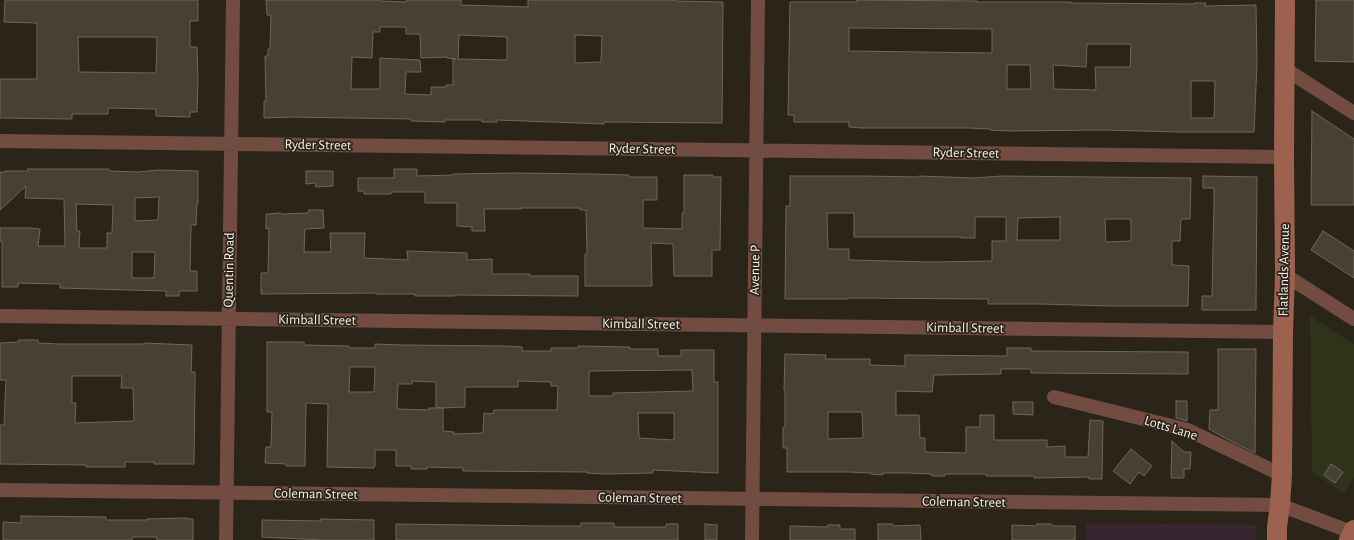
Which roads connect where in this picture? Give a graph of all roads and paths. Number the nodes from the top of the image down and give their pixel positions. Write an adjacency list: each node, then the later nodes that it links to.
1 (233, 0): 7 (street, Quentin Road)
2 (758, 0): 8 (street, Avenue P)
3 (1285, 0): 4 (main road, Flatlands Avenue)
4 (1285, 69): 5 (street); 9 (main road, Flatlands Avenue)
5 (1354, 113)
6 (0, 142): 7 (street, Ryder Street)
7 (231, 144): 8 (street, Ryder Street); 12 (street, Quentin Road)
8 (756, 150): 9 (street, Ryder Street); 14 (street, Avenue P)
9 (1284, 156): 10 (main road, Flatlands Avenue)
10 (1285, 275): 13 (street); 15 (main road, Flatlands Avenue)
11 (0, 316): 12 (street, Kimball Street)
12 (229, 319): 14 (street, Kimball Street); 19 (street, Quentin Road)
13 (1354, 319)
14 (754, 325): 15 (street, Kimball Street); 20 (street, Avenue P)
15 (1283, 332): 17 (main road, Flatlands Avenue)
16 (1054, 397): 17 (street, Lotts Lane)
17 (1282, 475): 21 (main road, Flatlands Avenue)
18 (0, 490): 19 (street, Coleman Street)
19 (227, 493): 20 (street, Coleman Street); 23 (street, Quentin Road)
20 (752, 500): 21 (street, Coleman Street); 24 (street, Avenue P)
21 (1280, 505): 22 (street); 25 (main road, Flatlands Avenue)
22 (1352, 534)
23 (226, 540)
24 (752, 540)
25 (1278, 540)

